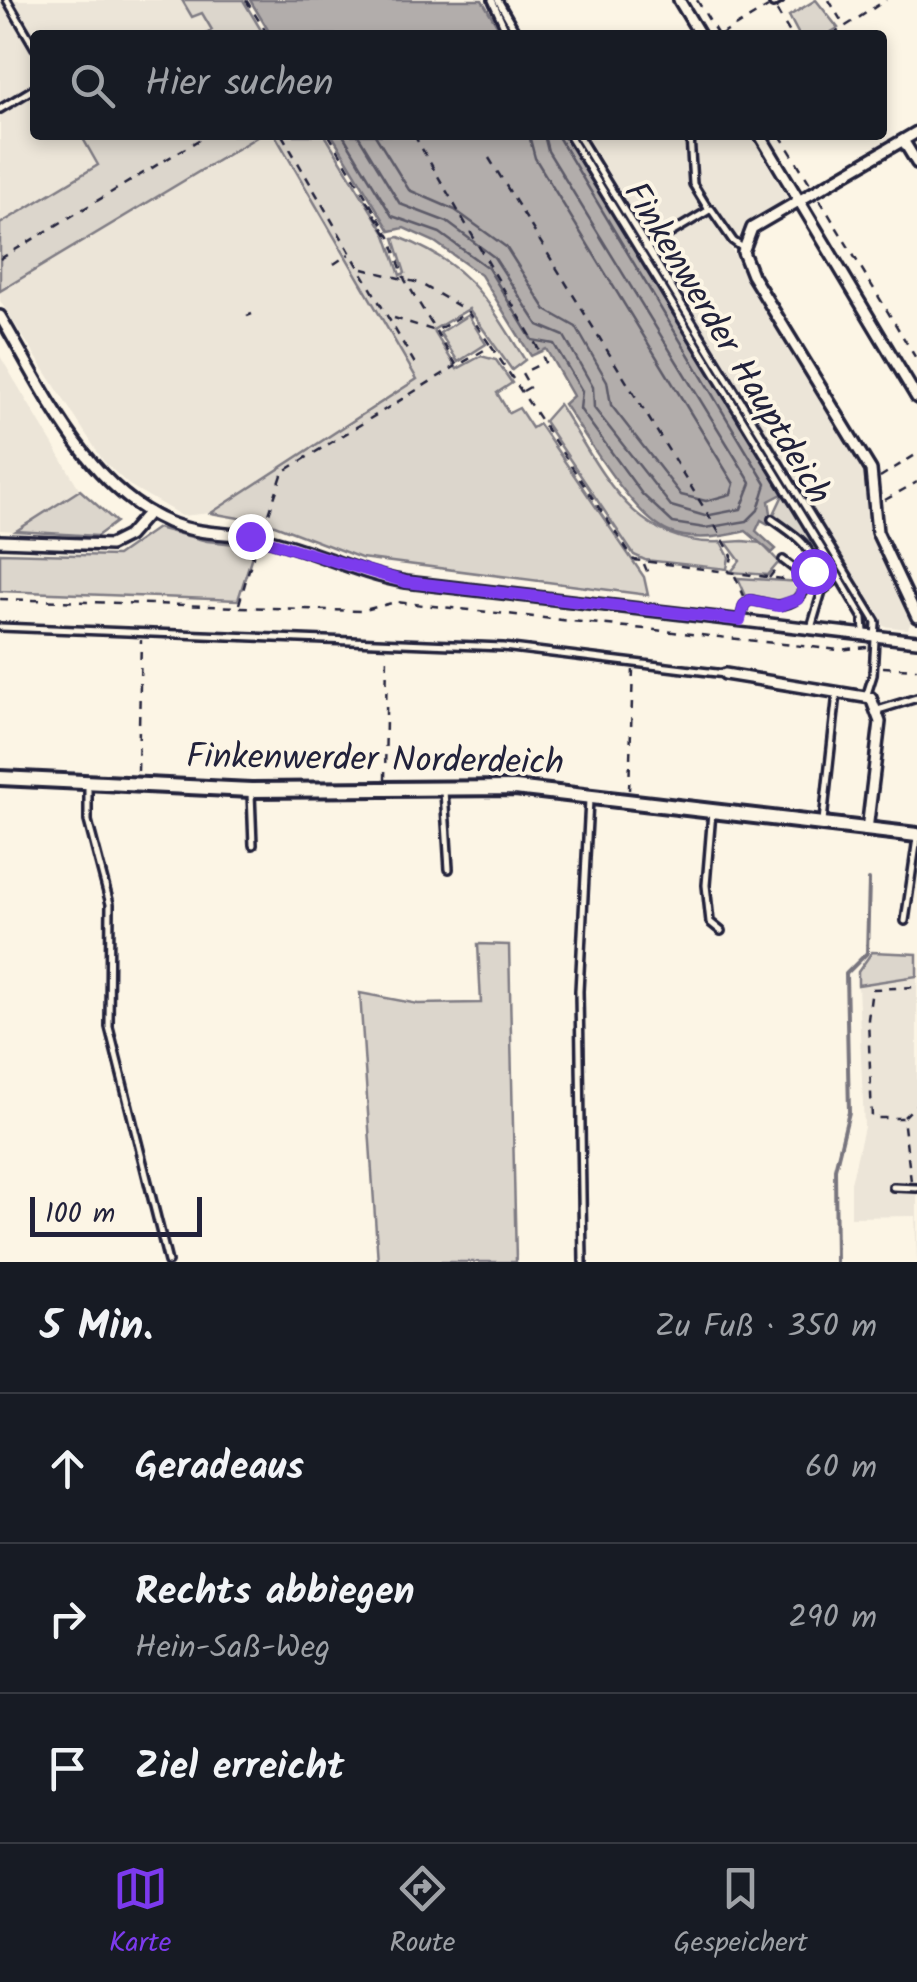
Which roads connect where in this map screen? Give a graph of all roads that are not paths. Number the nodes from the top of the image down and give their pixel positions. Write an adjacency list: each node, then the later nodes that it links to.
1 (7, 0): 7 (lane)
2 (495, 0): 4 (lane); 5 (lane)
3 (680, 0): 6 (street)
4 (505, 30)
5 (515, 30)
6 (697, 30)
7 (30, 39)
8 (30, 91): 9 (lane)
9 (0, 109)
10 (917, 132): 15 (street)
11 (572, 140): 20 (lane, Finkenwerder Hauptdeich)
12 (581, 140): 20 (lane)
13 (691, 140): 18 (lane)
14 (763, 140): 17 (street)
15 (903, 140): 16 (street); 17 (street)
16 (917, 164)
17 (796, 201): 19 (street); 22 (street)
18 (709, 210): 19 (lane); 20 (lane)
19 (744, 248): 29 (street)
20 (643, 250): 27 (lane, Finkenwerder Hauptdeich); 34 (lane)
21 (0, 317): 23 (street)
22 (917, 398)
23 (149, 512): 25 (street); 30 (street)
24 (772, 520): 28 (lane)
25 (0, 541)
26 (784, 560): 28 (lane)
27 (839, 577): 32 (lane); 33 (lane, Finkenwerder Hauptdeich)
28 (810, 581): 30 (lane)
29 (917, 617)
30 (740, 620): 32 (street)
31 (0, 627): 36 (lane)
32 (811, 628): 33 (street)
33 (864, 632): 34 (street)
34 (876, 634): 35 (street); 38 (lane)
35 (917, 640)
36 (725, 674): 37 (street)
37 (837, 690): 38 (street); 47 (lane)
38 (866, 694): 40 (street)
39 (917, 698): 40 (lane)
40 (878, 710): 48 (street)
41 (0, 778): 42 (street, Finkenwerder Norderdeich)
42 (88, 782): 44 (street, Finkenwerder Norderdeich); 56 (lane)
43 (444, 788): 44 (street, Finkenwerder Norderdeich); 45 (street, Finkenwerder Norderdeich); 51 (lane)
44 (251, 790): 50 (lane)
45 (589, 797): 46 (street, Finkenwerder Norderdeich); 57 (lane)
46 (712, 812): 47 (street, Finkenwerder Norderdeich); 53 (lane)
47 (823, 825): 48 (street, Finkenwerder Norderdeich)
48 (867, 830): 49 (street, Finkenwerder Norderdeich)
49 (917, 834): 52 (lane)
50 (253, 845)
51 (450, 869)
52 (906, 921)
53 (722, 930)
54 (893, 1187): 55 (lane)
55 (914, 1187)
56 (168, 1262)
57 (583, 1262)

